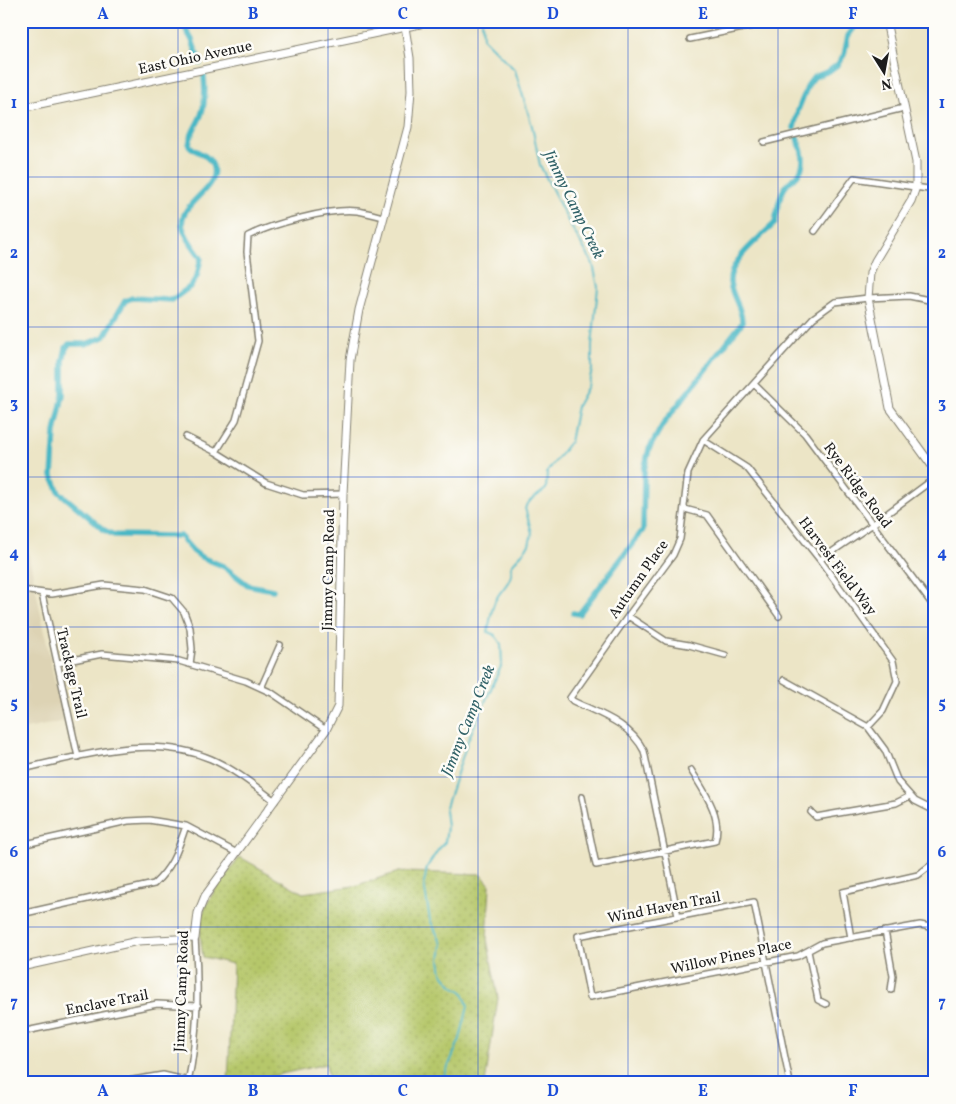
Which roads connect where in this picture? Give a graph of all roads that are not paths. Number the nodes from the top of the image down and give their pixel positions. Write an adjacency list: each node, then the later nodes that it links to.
1 (434, 21): 4 (street, East Ohio Avenue)
2 (777, 21): 5 (street)
3 (886, 21): 7 (street)
4 (405, 24): 6 (street, East Ohio Avenue); 11 (street, Jimmy Camp Road)
5 (690, 39)
6 (21, 108)
7 (904, 108): 8 (street); 9 (street)
8 (764, 142)
9 (916, 187): 10 (street); 12 (street); 13 (street)
10 (935, 190)
11 (383, 218): 18 (street); 21 (street, Jimmy Camp Road)
12 (815, 231)
13 (868, 298): 14 (street, Autumn Place); 15 (street, Autumn Place); 19 (street)
14 (935, 313)
15 (754, 384): 17 (street, Autumn Place); 23 (street, Rye Ridge Road)
16 (186, 437): 18 (street)
17 (702, 440): 22 (street, Autumn Place); 24 (street, Harvest Field Way)
18 (216, 452): 21 (street)
19 (935, 470)
20 (935, 478): 23 (street)
21 (343, 494): 37 (street, Jimmy Camp Road)
22 (685, 509): 28 (street, Autumn Place); 29 (street)
23 (873, 524): 24 (street); 27 (street, Rye Ridge Road)
24 (820, 560): 36 (street, Harvest Field Way)
25 (21, 590): 26 (street)
26 (42, 594): 32 (street, Trackage Trail); 33 (street)
27 (935, 608)
28 (628, 616): 31 (street); 48 (street, Autumn Place)
29 (779, 616)
30 (280, 645): 35 (street)
31 (725, 655)
32 (58, 663): 33 (street); 38 (street, Trackage Trail)
33 (190, 664): 35 (street)
34 (784, 680): 36 (street)
35 (261, 688): 37 (street)
36 (868, 727): 41 (street)
37 (326, 730): 43 (street, Jimmy Camp Road)
38 (78, 757): 39 (street); 43 (street)
39 (21, 769)
40 (691, 770): 48 (street)
41 (910, 796): 44 (street); 45 (street)
42 (582, 797): 48 (street)
43 (275, 800): 49 (street, Jimmy Camp Road)
44 (935, 811)
45 (811, 812)
46 (186, 826): 47 (street); 49 (street); 51 (street)
47 (21, 845)
48 (665, 850): 52 (street, Autumn Place)
49 (237, 853): 55 (street, Jimmy Camp Road)
50 (935, 862): 56 (street)
51 (21, 914)
52 (678, 916): 58 (street, Wind Haven Trail); 61 (street, Wind Haven Trail)
53 (935, 928): 54 (street, Willow Pines Place)
54 (885, 931): 56 (street, Willow Pines Place); 60 (street)
55 (195, 938): 59 (street); 63 (street, Jimmy Camp Road)
56 (850, 938): 57 (street, Willow Pines Place)
57 (808, 950): 58 (street, Willow Pines Place); 62 (street)
58 (767, 962): 61 (street, Willow Pines Place); 67 (street)
59 (21, 967)
60 (892, 990)
61 (590, 997)
62 (826, 1004)
63 (198, 1006): 64 (street, Enclave Trail); 65 (street, Jimmy Camp Road)
64 (21, 1032)
65 (188, 1082): 66 (street)
66 (115, 1083)
67 (790, 1083)

